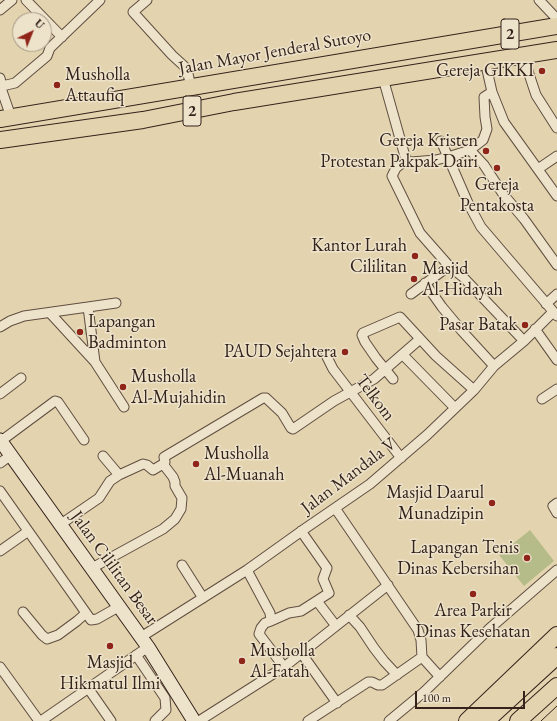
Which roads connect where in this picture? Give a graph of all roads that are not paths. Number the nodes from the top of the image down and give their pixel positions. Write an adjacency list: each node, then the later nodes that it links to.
1 (12, 0): 6 (street)
2 (26, 0): 9 (street)
3 (100, 0): 9 (street)
4 (147, 0): 16 (street)
5 (539, 0): 7 (street)
6 (0, 10)
7 (557, 19)
8 (557, 26): 11 (highway, Jalan Mayor Jenderal Sutoyo / 2)
9 (62, 37): 15 (street)
10 (557, 50): 12 (highway, 2)
11 (378, 55): 14 (highway); 16 (highway, Jalan Mayor Jenderal Sutoyo / 2)
12 (524, 56): 13 (highway, 2); 19 (street)
13 (485, 61): 14 (highway, 2); 17 (street)
14 (383, 78): 20 (highway, 2); 25 (street)
15 (1, 82): 18 (street)
16 (191, 87): 18 (highway, Jalan Mayor Jenderal Sutoyo / 2)
17 (492, 92): 22 (street); 26 (street)
18 (6, 118)
19 (557, 128)
20 (0, 140)
21 (441, 141): 24 (street)
22 (470, 150): 24 (street); 28 (street)
23 (557, 156): 26 (street)
24 (448, 157): 25 (street); 34 (street)
25 (406, 160): 29 (street)
26 (538, 169): 27 (street)
27 (557, 196)
28 (557, 265)
29 (449, 266): 30 (street); 41 (street)
30 (425, 283): 31 (street); 46 (street)
31 (411, 294)
32 (557, 294): 34 (street)
33 (116, 303): 35 (street)
34 (546, 304): 37 (street)
35 (88, 308): 36 (street); 45 (street)
36 (50, 313): 38 (street); 45 (street)
37 (555, 314): 39 (street, Jalan Mandala V)
38 (0, 327)
39 (535, 329): 41 (street, Jalan Mandala V); 44 (street)
40 (420, 339): 43 (street); 47 (street); 51 (street)
41 (524, 340): 46 (street, Jalan Mandala V)
42 (326, 355): 52 (street, Telkom)
43 (403, 355): 47 (street); 56 (street)
44 (557, 360)
45 (95, 362): 55 (street)
46 (494, 366): 51 (street, Jalan Mandala V)
47 (385, 370): 49 (street); 52 (street)
48 (21, 378): 53 (street)
49 (393, 379)
50 (557, 389): 54 (street)
51 (474, 390): 56 (street, Jalan Mandala V)
52 (350, 392): 60 (street, Telkom); 62 (street)
53 (0, 394)
54 (542, 399)
55 (124, 407)
56 (455, 408): 60 (street, Jalan Mandala V)
57 (84, 440): 58 (street)
58 (3, 446): 61 (street); 68 (street, Jalan Cililitan Besar)
59 (103, 456): 63 (street)
60 (402, 458): 66 (street, Jalan Mandala V)
61 (0, 462)
62 (163, 464): 63 (street); 73 (street)
63 (119, 475): 68 (street)
64 (0, 492): 70 (street)
65 (557, 502): 67 (street)
66 (335, 508): 69 (street, Jalan Mandala V); 76 (street)
67 (557, 513)
68 (61, 524): 73 (street, Jalan Cililitan Besar)
69 (301, 531): 74 (street, Jalan Mandala V); 78 (street)
70 (27, 532): 71 (street); 81 (street)
71 (0, 551)
72 (182, 565): 77 (street)
73 (92, 568): 79 (street, Jalan Cililitan Besar)
74 (247, 570): 77 (street, Jalan Mandala V); 83 (street)
75 (557, 570): 94 (street)
76 (388, 586): 82 (street); 90 (street)
77 (203, 598): 86 (street, Jalan Mandala V)
78 (317, 600): 83 (street); 84 (street)
79 (120, 606): 81 (street); 86 (street, Jalan Cililitan Besar)
80 (23, 612): 81 (street)
81 (86, 613)
82 (349, 615): 84 (street); 93 (street)
83 (271, 621): 91 (street)
84 (336, 626): 87 (street)
85 (557, 635): 105 (highway)
86 (145, 642): 88 (street, Jalan Mandala V); 101 (street, Jalan Cililitan Besar)
87 (302, 654): 91 (street); 97 (street)
88 (136, 655): 96 (street, Jalan Mandala V); 100 (street)
89 (557, 656): 106 (highway)
90 (422, 657): 93 (street); 94 (street)
91 (284, 667): 102 (street)
92 (1, 670): 98 (street)
93 (397, 675): 97 (street)
94 (440, 677): 104 (street)
95 (557, 686): 107 (highway)
96 (88, 688): 98 (street, Jalan Mandala V); 99 (street)
97 (337, 703): 103 (street)
98 (40, 721)
99 (111, 721)
100 (155, 721)
101 (194, 721)
102 (198, 721)
103 (308, 721)
104 (390, 721)
105 (466, 721)
106 (486, 721)
107 (518, 721)

